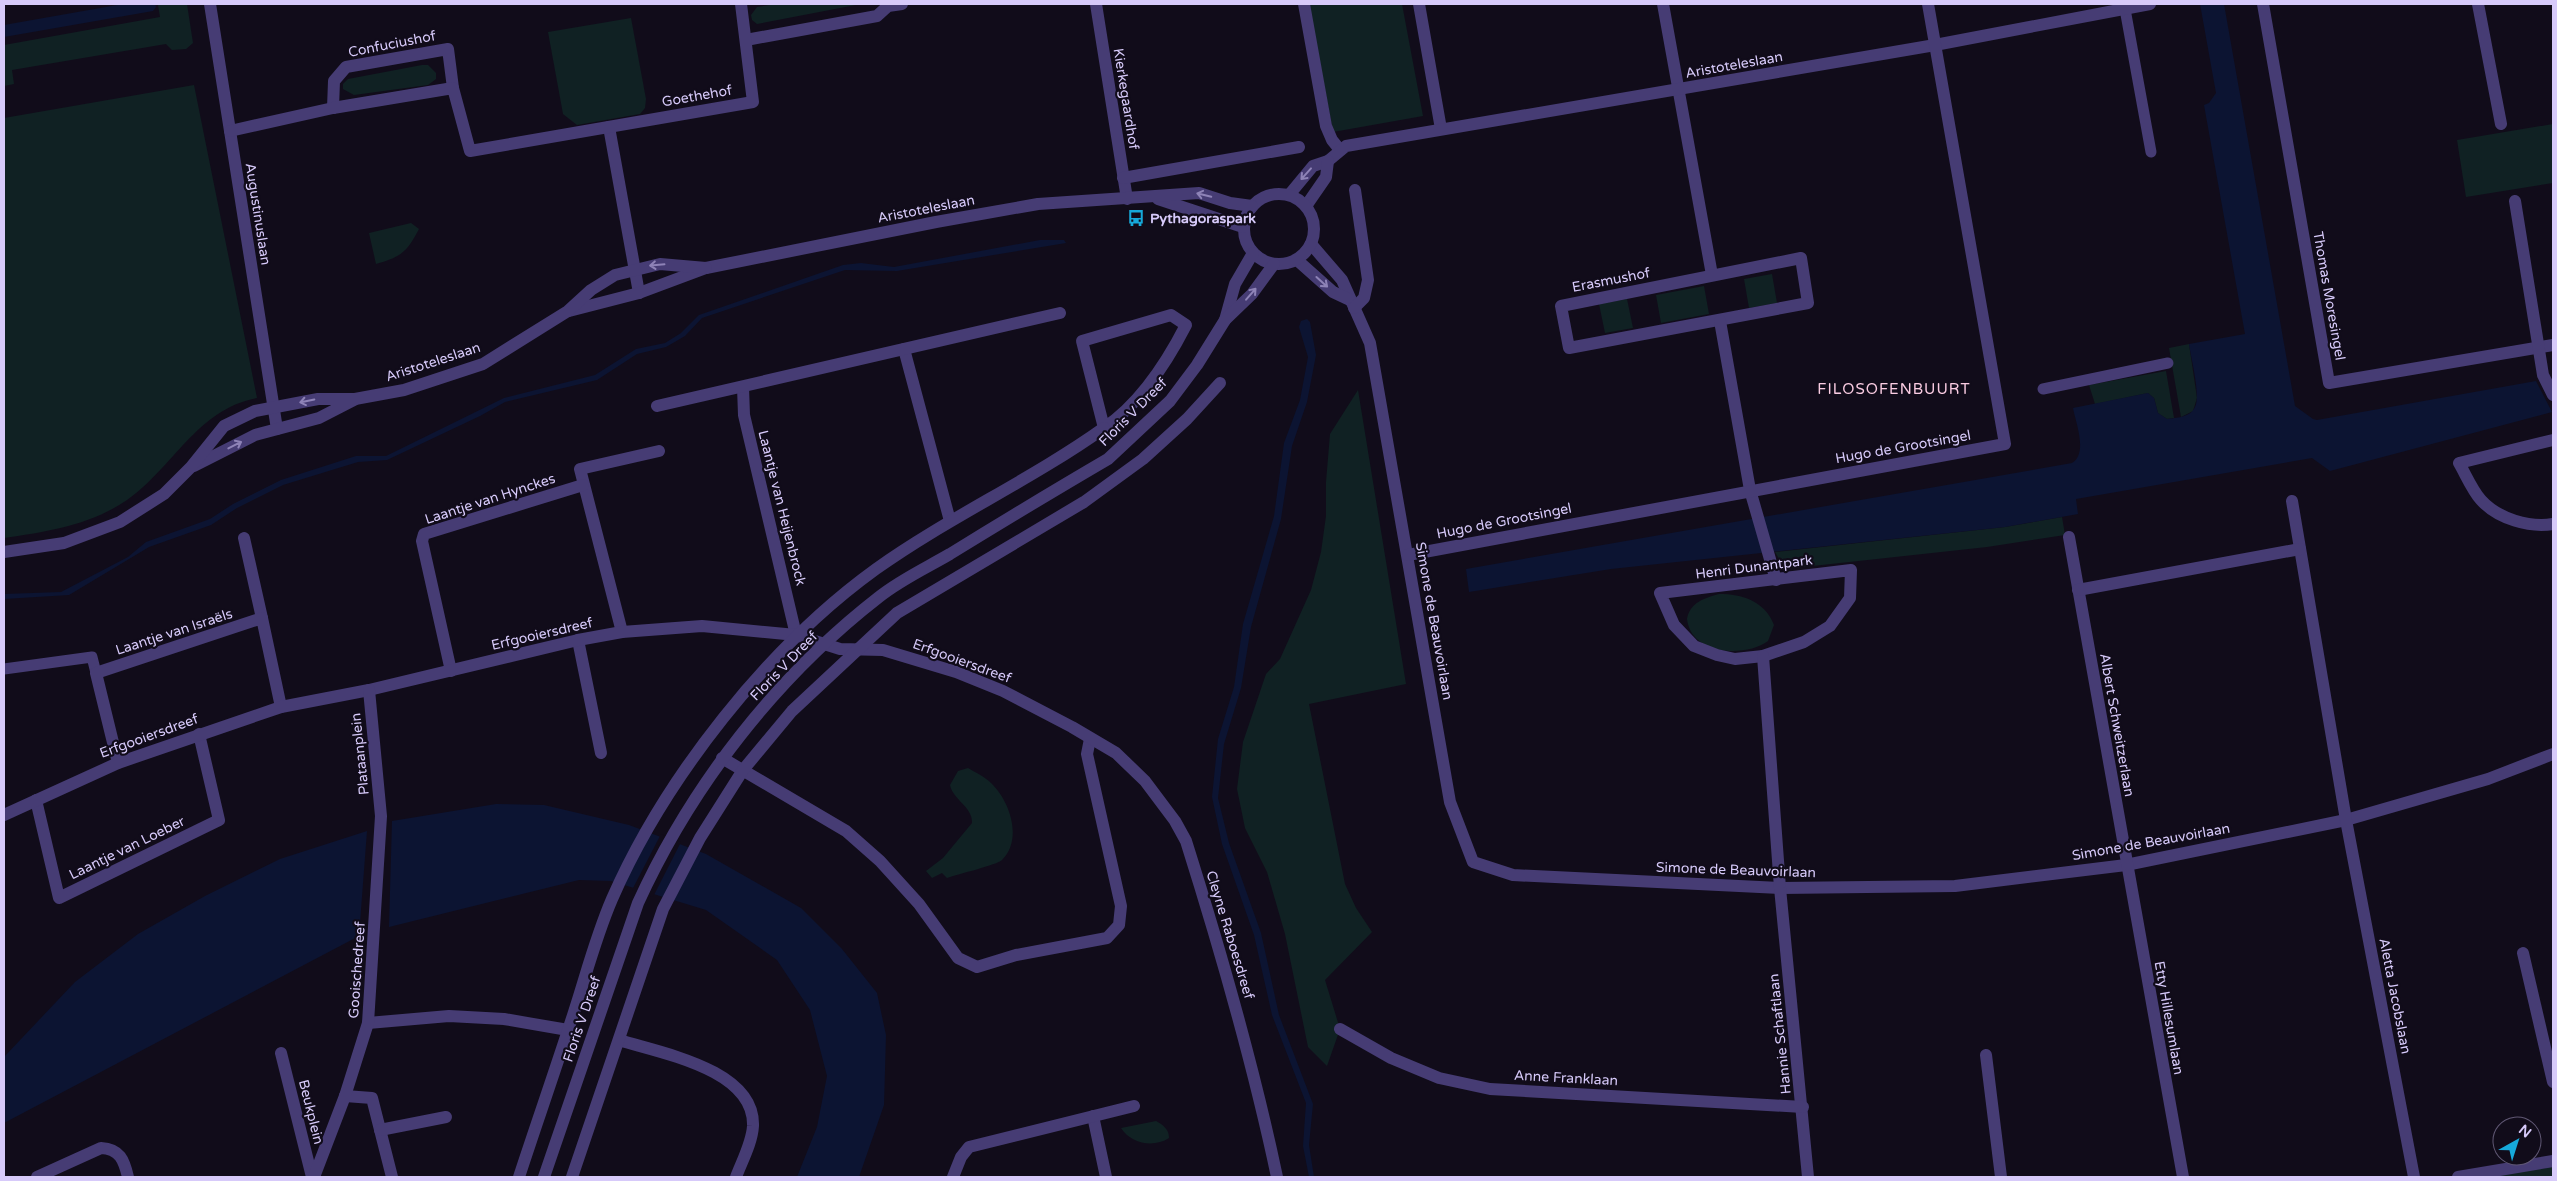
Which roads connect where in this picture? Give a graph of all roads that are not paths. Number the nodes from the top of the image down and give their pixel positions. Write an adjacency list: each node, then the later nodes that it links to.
1 (210, 4): 22 (street, Augustinuslaan)
2 (740, 4): 14 (street, Goethehof)
3 (902, 4): 12 (street)
4 (1096, 4): 28 (street, Kierkegaardhof)
5 (1304, 4): 24 (street)
6 (1419, 4): 21 (street)
7 (1663, 4): 17 (street)
8 (1928, 4): 15 (street)
9 (2150, 4): 13 (street, Aristoteleslaan)
10 (2263, 4): 51 (street, Thomas Moresingel)
11 (2478, 4): 19 (street)
12 (887, 5): 14 (street)
13 (2125, 9): 15 (street, Aristoteleslaan); 26 (street)
14 (746, 40): 20 (street, Goethehof)
15 (1935, 44): 17 (street, Aristoteleslaan); 67 (street, Hugo de Grootsingel)
16 (453, 88): 18 (street); 18 (street, Confuciushof); 25 (street, Confuciushof)
17 (1678, 90): 21 (street, Aristoteleslaan); 43 (street)
18 (333, 108): 22 (street)
19 (2502, 124)
20 (608, 127): 25 (street, Goethehof); 42 (street)
21 (1441, 129): 24 (street, Aristoteleslaan)
22 (230, 131): 60 (street, Augustinuslaan)
23 (1299, 146): 28 (street)
24 (1340, 150): 27 (street, Aristoteleslaan)
25 (470, 151)
26 (2152, 152)
27 (1328, 161): 30 (street, Aristoteleslaan, one-way to 30); 35 (street)
28 (1124, 178): 32 (street, Kierkegaardhof)
29 (1355, 190): 45 (street)
30 (1289, 195): 34 (street); 35 (street)
31 (1154, 197): 32 (street, Aristoteleslaan); 34 (street, Aristoteleslaan, one-way to 31); 36 (street, Aristoteleslaan)
32 (1127, 199): 41 (street, Aristoteleslaan)
33 (2515, 201): 51 (street)
34 (1252, 206): 36 (street)
35 (1306, 206): 37 (street)
36 (1243, 227): 38 (street)
37 (1311, 244): 39 (street); 45 (street, Simone de Beauvoirlaan)
38 (1253, 253): 40 (street); 48 (street, Floris V Dreef)
39 (1296, 260): 40 (street); 45 (street, one-way to 45)
40 (1274, 264): 48 (street, Floris V Dreef, one-way to 40)
41 (706, 268): 42 (street, Aristoteleslaan, one-way to 42); 44 (street, Aristoteleslaan)
42 (634, 269): 44 (street); 46 (street, Aristoteleslaan)
43 (1712, 275): 49 (street, Erasmushof); 49 (street, Erasmushof)
44 (639, 293): 46 (street, Aristoteleslaan)
45 (1352, 304): 75 (street, Simone de Beauvoirlaan)
46 (568, 311): 58 (street, Aristoteleslaan)
47 (1060, 312): 52 (street)
48 (1225, 320): 82 (street, Floris V Dreef)
49 (1720, 321): 67 (street)
50 (2553, 345): 51 (street)
51 (2540, 348): 57 (street)
52 (904, 350): 55 (street); 69 (street)
53 (2168, 363): 56 (street)
54 (1220, 383): 83 (street)
55 (743, 387): 59 (street); 80 (street, Laantje van Heijenbrock)
56 (2042, 389)
57 (2553, 395)
58 (356, 399): 60 (street, Aristoteleslaan, one-way to 60); 62 (street, Aristoteleslaan)
59 (657, 406)
60 (274, 408): 62 (street, Augustinuslaan); 65 (street, Aristoteleslaan)
61 (1104, 428): 61 (street, Floris V Dreef); 69 (street, Floris V Dreef)
62 (277, 429): 65 (street, Aristoteleslaan, one-way to 62)
63 (2553, 440): 70 (street)
64 (659, 451): 66 (street)
65 (191, 467): 74 (street, Aristoteleslaan)
66 (584, 485): 79 (street); 86 (street, Laantje van Hynckes)
67 (1750, 490): 75 (street, Hugo de Grootsingel); 76 (street)
68 (2292, 501): 73 (street)
69 (950, 521): 80 (street, Floris V Dreef)
70 (2553, 524)
71 (2069, 537): 77 (street, Albert Schweitzerlaan)
72 (244, 538): 78 (street)
73 (2300, 550): 77 (street); 100 (street)
74 (4, 552)
75 (1408, 555): 102 (street, Simone de Beauvoirlaan)
76 (1776, 580): 84 (street, Henri Dunantpark); 84 (street, Henri Dunantpark)
77 (2078, 590): 101 (street, Albert Schweitzerlaan)
78 (262, 618): 87 (street, Laantje van Israëls); 89 (street)
79 (622, 632): 80 (street, Erfgooiersdreef); 81 (street, Erfgooiersdreef)
80 (796, 636): 82 (street, Erfgooiersdreef); 106 (street, Floris V Dreef)
81 (578, 640): 86 (street, Erfgooiersdreef); 92 (street)
82 (825, 644): 83 (street, Erfgooiersdreef); 94 (street, Floris V Dreef)
83 (857, 649): 91 (street, Erfgooiersdreef); 96 (street)
84 (1763, 656): 102 (street)
85 (4, 669): 87 (street)
86 (451, 671): 88 (street, Erfgooiersdreef)
87 (96, 673): 95 (street)
88 (369, 690): 89 (street, Erfgooiersdreef); 99 (street, Plataanplein)
89 (282, 707): 90 (street, Erfgooiersdreef)
90 (199, 734): 95 (street, Erfgooiersdreef); 97 (street, Laantje van Loeber)
91 (1090, 739): 96 (street); 128 (street, Cleyne Raboesdreef)
92 (601, 753)
93 (2553, 754): 100 (street, Simone de Beauvoirlaan)
94 (722, 758): 96 (street); 123 (street, Floris V Dreef)
95 (118, 762): 97 (street, Erfgooiersdreef)
96 (744, 770): 107 (street)
97 (36, 800): 98 (street, Erfgooiersdreef)
98 (4, 815)
99 (381, 816): 104 (street, Gooischedreef)
100 (2346, 820): 101 (street, Simone de Beauvoirlaan); 132 (street, Aletta Jacobslaan)
101 (2126, 865): 102 (street, Simone de Beauvoirlaan); 131 (street, Etty Hillesumlaan)
102 (1780, 888): 113 (street, Hannie Schaftlaan)
103 (2523, 953): 110 (street)
104 (368, 1023): 106 (street); 111 (street, Gooischedreef)
105 (1340, 1029): 113 (street, Anne Franklaan)
106 (568, 1030): 122 (street, Floris V Dreef)
107 (619, 1040): 124 (street); 125 (street)
108 (282, 1053): 120 (street, Beukplein)
109 (1986, 1055): 130 (street)
110 (2553, 1082)
111 (345, 1096): 116 (street); 120 (street, Gooischedreef)
112 (1134, 1106): 114 (street)
113 (1803, 1107): 129 (street, Hannie Schaftlaan)
114 (1093, 1116): 126 (street); 127 (street)
115 (446, 1117): 116 (street)
116 (380, 1130): 121 (street)
117 (2553, 1161): 133 (street)
118 (37, 1177): 119 (street)
119 (128, 1177)
120 (313, 1177)
121 (392, 1177)
122 (518, 1177)
123 (544, 1177)
124 (572, 1177)
125 (736, 1177)
126 (953, 1177)
127 (1106, 1177)
128 (1277, 1177)
129 (1808, 1177)
130 (2001, 1177)
131 (2183, 1177)
132 (2414, 1177)
133 (2458, 1177)

